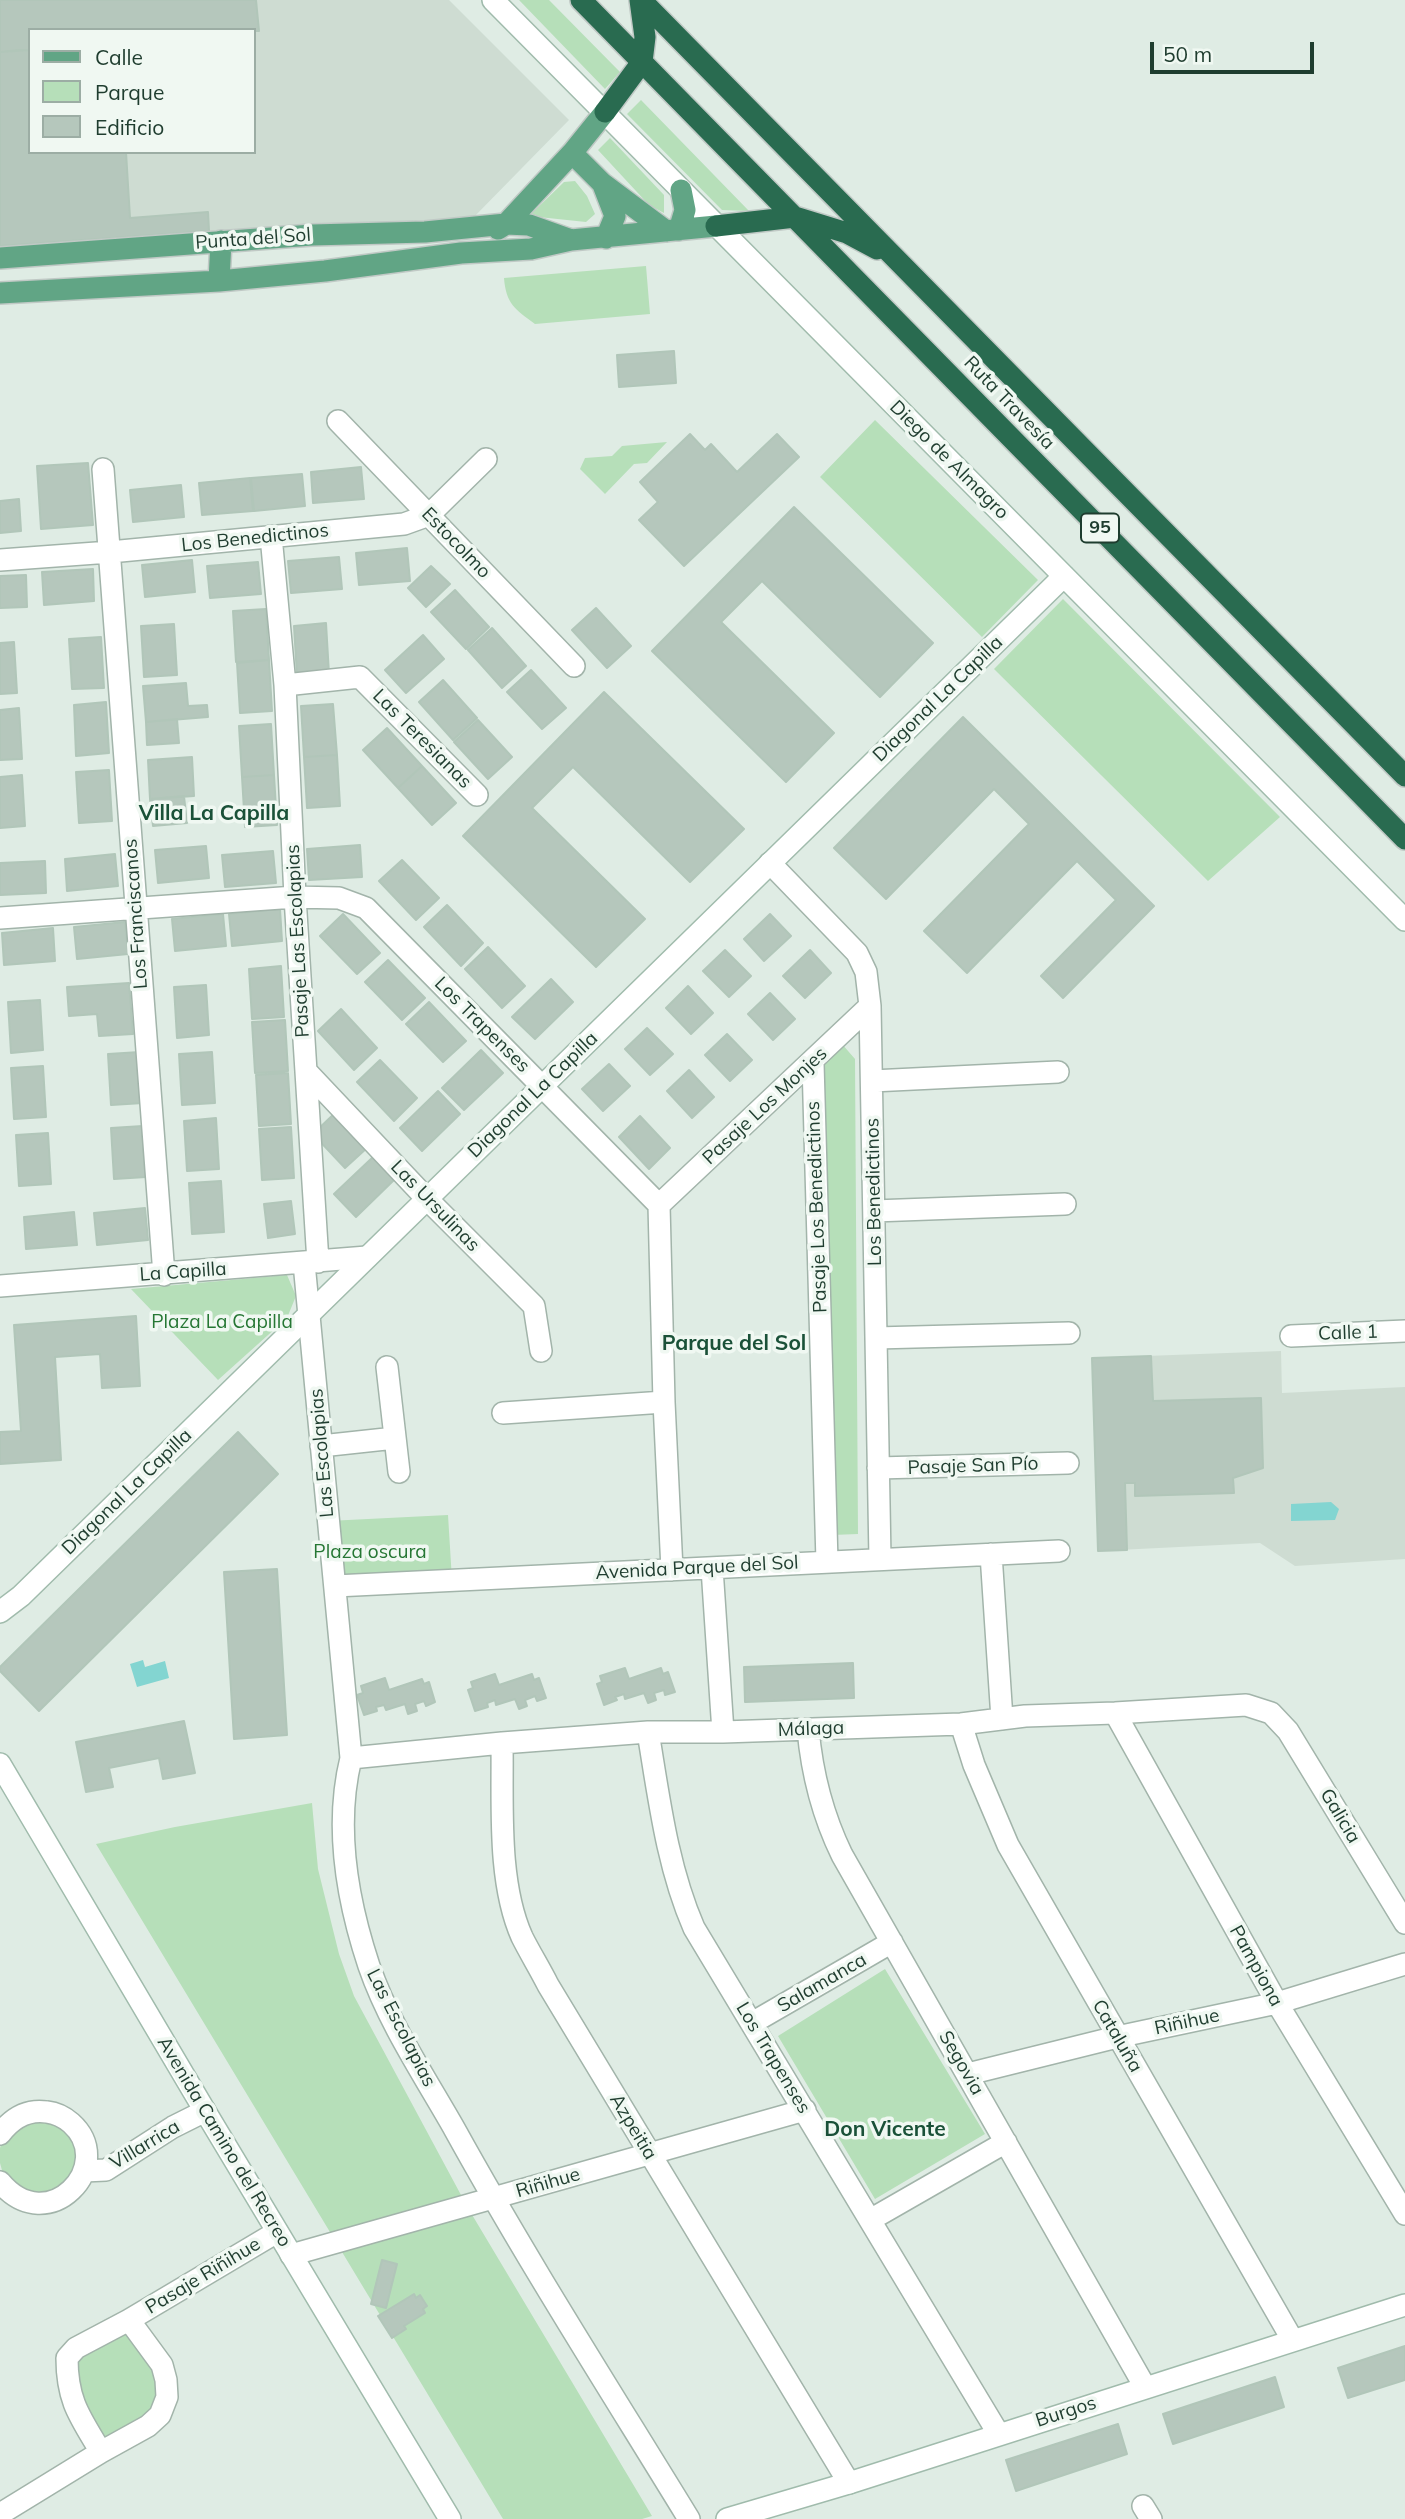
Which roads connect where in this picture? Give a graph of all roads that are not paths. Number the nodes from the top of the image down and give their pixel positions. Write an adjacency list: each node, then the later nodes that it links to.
1 (493, 0): 5 (street, Diego de Almagro)
2 (581, 0): 4 (highway, Ruta Travesía / 95)
3 (641, 0): 4 (highway); 18 (highway, Ruta Travesía / 95)
4 (642, 62): 5 (highway); 9 (highway, Ruta Travesía / 95)
5 (605, 112): 6 (main road, Punta del Sol); 8 (street, Diego de Almagro)
6 (572, 153): 7 (main road); 10 (main road, Punta del Sol)
7 (602, 183): 12 (main road); 13 (main road)
8 (681, 190): 11 (street, Diego de Almagro); 12 (main road)
9 (795, 217): 11 (highway); 18 (highway); 33 (highway, Ruta Travesía / 95)
10 (506, 224): 14 (main road, Punta del Sol); 15 (main road, Punta del Sol); 16 (main road, Punta del Sol)
11 (716, 226): 12 (main road, Punta del Sol); 28 (street, Diego de Almagro)
12 (673, 231): 13 (main road, Punta del Sol)
13 (606, 239): 14 (main road, Punta del Sol)
14 (571, 240): 16 (main road, Punta del Sol)
15 (221, 241): 17 (main road, Punta del Sol); 19 (main road)
16 (461, 253): 19 (main road, Punta del Sol)
17 (0, 258)
18 (908, 270): 31 (highway, Ruta Travesía / 95)
19 (219, 281): 20 (main road, Punta del Sol)
20 (0, 293)
21 (338, 421): 24 (street, Estocolmo)
22 (486, 459): 24 (street, Los Benedictinos)
23 (103, 469): 26 (street, Los Franciscanos)
24 (429, 515): 25 (street, Los Benedictinos); 29 (street, Estocolmo)
25 (271, 536): 26 (street, Los Benedictinos); 30 (street, Pasaje Las Escolapias)
26 (110, 552): 27 (street, Los Benedictinos); 36 (street, Los Franciscanos)
27 (0, 559)
28 (1064, 576): 34 (street, Diagonal La Capilla); 38 (street, Diego de Almagro)
29 (574, 666)
30 (285, 685): 32 (street, Las Teresianas); 35 (street, Pasaje Las Escolapias)
31 (1405, 776)
32 (477, 795)
33 (1405, 839)
34 (770, 863): 39 (street, Los Benedictinos); 44 (street, Diagonal La Capilla)
35 (295, 897): 36 (street, Los Trapenses); 41 (street, Pasaje Las Escolapias); 44 (street, Los Trapenses)
36 (136, 909): 37 (street, Los Trapenses); 51 (street, Los Franciscanos)
37 (0, 918)
38 (1405, 920)
39 (870, 1006): 40 (street, Pasaje Los Monjes); 43 (street, Los Benedictinos)
40 (813, 1063): 47 (street, Pasaje Los Monjes); 71 (street, Pasaje Los Benedictinos)
41 (306, 1071): 45 (street, Las Ursulinas); 50 (street, Pasaje Las Escolapias)
42 (1058, 1072): 43 (street)
43 (872, 1081): 48 (street, Los Benedictinos)
44 (542, 1086): 45 (street, Diagonal La Capilla); 47 (street, Los Trapenses)
45 (427, 1199): 49 (street, Diagonal La Capilla); 59 (street, Las Ursulinas)
46 (1065, 1204): 48 (street)
47 (659, 1205): 61 (street)
48 (874, 1211): 58 (street, Los Benedictinos)
49 (367, 1258): 50 (street, La Capilla); 54 (street, Diagonal La Capilla)
50 (311, 1262): 51 (street, La Capilla); 54 (street, Las Escolapias)
51 (164, 1275): 53 (street, La Capilla)
52 (0, 1279): 53 (street)
53 (0, 1286)
54 (309, 1314): 64 (street, Las Escolapias); 75 (street, Diagonal La Capilla)
55 (1405, 1331): 57 (street, Calle 1)
56 (1069, 1334): 58 (street)
57 (1291, 1336)
58 (876, 1338): 66 (street, Los Benedictinos)
59 (541, 1351)
60 (387, 1367): 63 (street)
61 (663, 1402): 62 (street); 73 (street)
62 (503, 1413)
63 (395, 1438): 64 (street); 67 (street)
64 (321, 1446): 74 (street, Las Escolapias)
65 (1068, 1463): 66 (street, Pasaje San Pío)
66 (878, 1468): 70 (street, Los Benedictinos)
67 (399, 1472)
68 (1059, 1550): 69 (street, Avenida Parque del Sol)
69 (991, 1554): 70 (street, Avenida Parque del Sol); 78 (street)
70 (880, 1559): 71 (street, Avenida Parque del Sol)
71 (827, 1562): 72 (street, Avenida Parque del Sol)
72 (712, 1568): 73 (street, Avenida Parque del Sol); 82 (street)
73 (672, 1570): 74 (street, Avenida Parque del Sol)
74 (335, 1586): 84 (street, Las Escolapias)
75 (0, 1612)
76 (1115, 1713): 77 (street, Málaga); 78 (street, Málaga); 89 (street, Pampiona)
77 (1271, 1713): 86 (street, Galicia)
78 (1002, 1719): 79 (street, Málaga)
79 (961, 1724): 80 (street, Málaga); 91 (street, Cataluña)
80 (808, 1729): 82 (street, Málaga); 87 (street, Segovia)
81 (648, 1732): 82 (street, Málaga); 83 (street, Málaga); 90 (street, Los Trapenses)
82 (723, 1732)
83 (502, 1743): 84 (street, Málaga); 97 (street, Azpeitia)
84 (351, 1758): 100 (street, Las Escolapias)
85 (0, 1764): 94 (street, Avenida Camino del Recreo)
86 (1405, 1923)
87 (892, 1942): 90 (street, Salamanca); 92 (street, Segovia)
88 (1405, 1964): 89 (street, Riñihue)
89 (1277, 2003): 91 (street, Riñihue); 101 (street, Pampiona)
90 (752, 2023): 93 (street, Los Trapenses)
91 (1117, 2037): 92 (street, Riñihue); 107 (street, Cataluña)
92 (968, 2074): 96 (street, Segovia)
93 (805, 2110): 97 (street, Riñihue); 102 (street, Los Trapenses)
94 (205, 2111): 98 (street, Villarrica); 103 (street, Avenida Camino del Recreo)
95 (0, 2134): 98 (street, Villarrica)
96 (1006, 2142): 102 (street); 108 (street, Segovia)
97 (649, 2154): 100 (street, Riñihue); 111 (street, Azpeitia)
98 (84, 2171): 99 (street, Villarrica)
99 (0, 2182)
100 (493, 2198): 104 (street, Riñihue); 114 (street, Las Escolapias)
101 (1405, 2214)
102 (870, 2220): 109 (street, Los Trapenses)
103 (277, 2232): 104 (street, Avenida Camino del Recreo); 106 (street, Pasaje Riñihue)
104 (291, 2255): 113 (street, Avenida Camino del Recreo)
105 (1405, 2305): 107 (street, Burgos)
106 (129, 2319): 110 (street, Pasaje Riñihue); 110 (street, Pasaje Riñihue)
107 (1292, 2339): 108 (street, Burgos)
108 (1145, 2387): 109 (street, Burgos)
109 (998, 2433): 111 (street, Burgos)
110 (101, 2452): 112 (street, Pasaje Riñihue)
111 (849, 2483): 115 (street, Burgos)
112 (0, 2514)
113 (450, 2519)
114 (689, 2519)
115 (727, 2519)

